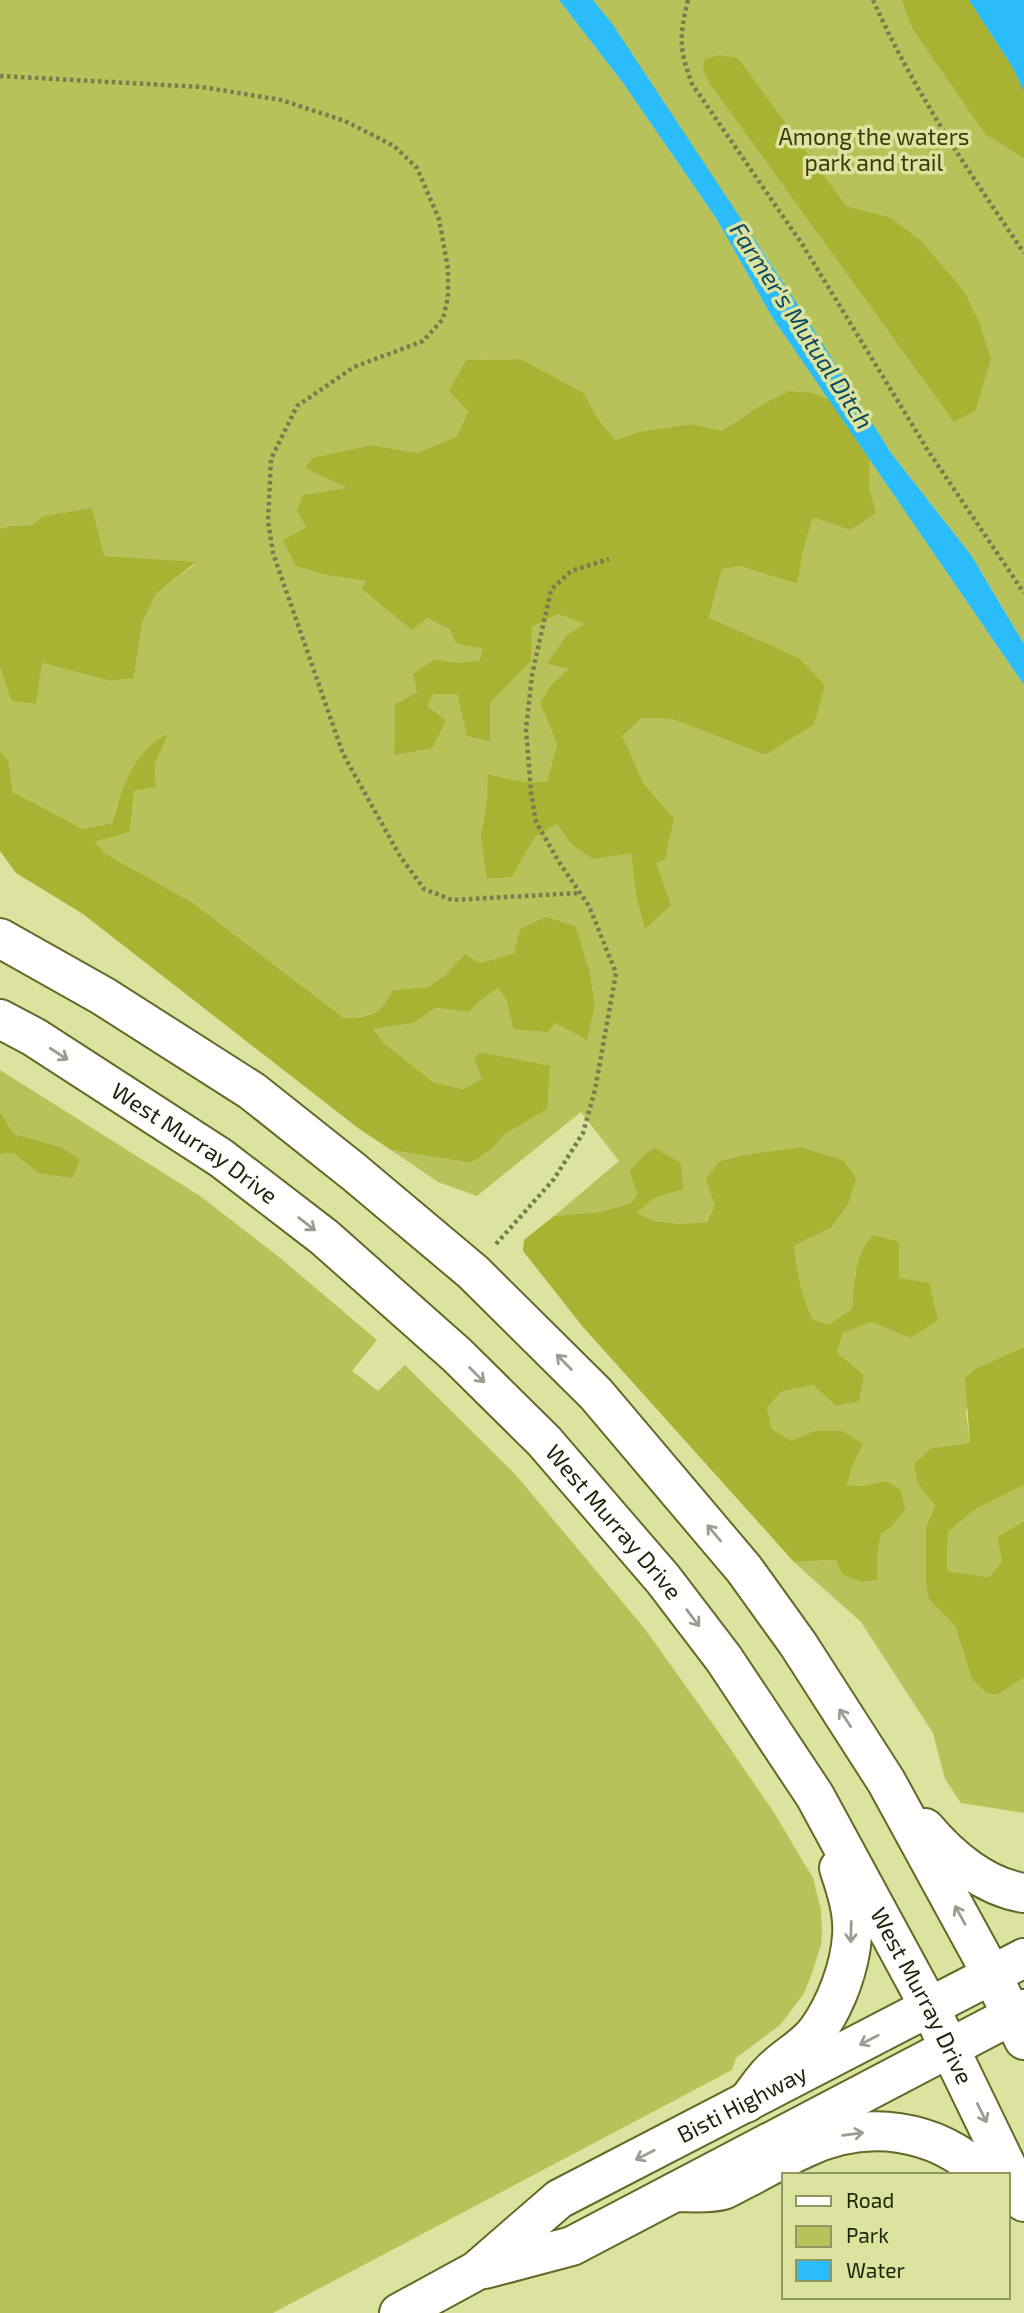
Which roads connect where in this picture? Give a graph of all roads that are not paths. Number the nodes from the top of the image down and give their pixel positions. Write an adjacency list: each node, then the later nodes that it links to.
1 (0, 938): 3 (main road, one-way to 1)
2 (0, 1019): 4 (main road, West Murray Drive, one-way to 4)
3 (886, 1781): 5 (main road); 6 (main road, one-way to 3)
4 (815, 1796): 7 (main road, West Murray Drive); 10 (main road, one-way to 10)
5 (1024, 1893)
6 (1008, 1967): 7 (main road, Bisti Highway); 8 (main road)
7 (930, 2008): 9 (main road, West Murray Drive); 10 (main road, Bisti Highway, one-way to 10)
8 (1020, 2022): 9 (main road, Bisti Highway)
9 (951, 2049): 12 (main road, Bisti Highway); 13 (main road, West Murray Drive, one-way to 13)
10 (746, 2103): 16 (main road, Bisti Highway, one-way to 16)
11 (982, 2173): 12 (main road, one-way to 11)
12 (675, 2192): 16 (main road, Bisti Highway)
13 (1024, 2202)
14 (1010, 2210): 15 (main road)
15 (1024, 2232)
16 (476, 2271): 17 (main road, Bisti Highway)
17 (399, 2313)

